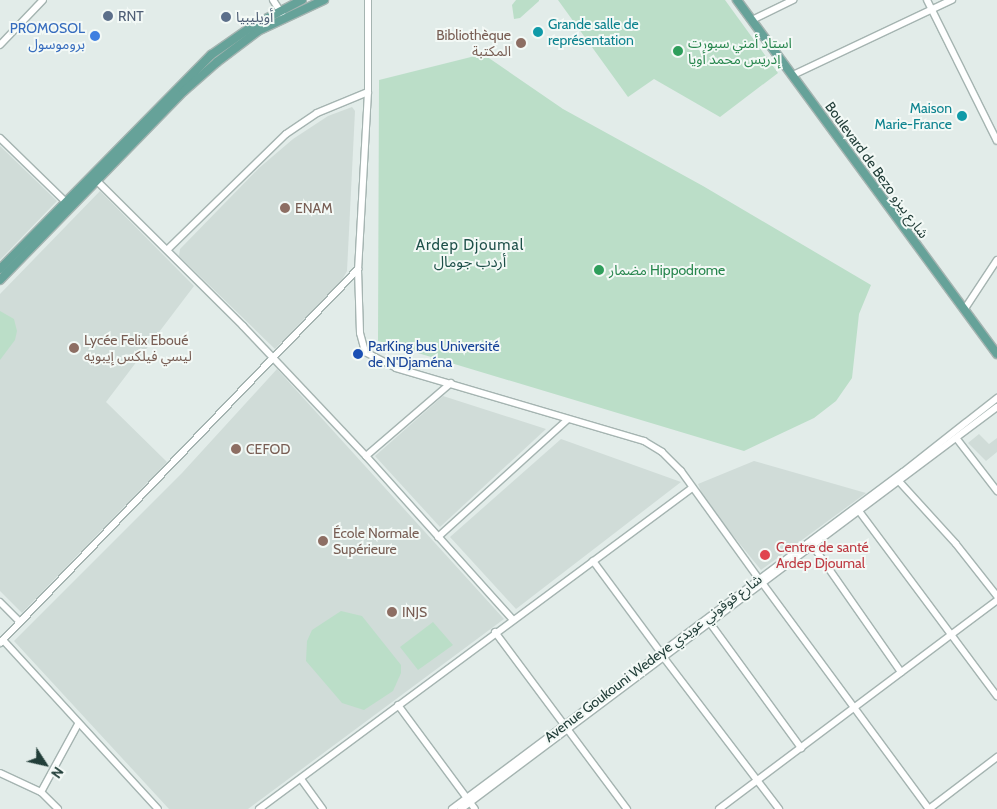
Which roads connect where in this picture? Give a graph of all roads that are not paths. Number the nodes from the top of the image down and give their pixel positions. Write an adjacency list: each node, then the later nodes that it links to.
1 (43, 0): 13 (street)
2 (273, 0): 11 (street)
3 (302, 0): 11 (main road)
4 (324, 0): 11 (main road)
5 (368, 0): 16 (street)
6 (737, 0): 12 (main road, Boulevard de Bezo شارع بيزو)
7 (793, 0): 12 (street)
8 (927, 0): 10 (street)
9 (952, 0): 10 (street)
10 (932, 10): 15 (street); 18 (street)
11 (282, 13): 14 (main road)
12 (752, 20): 15 (main road, Boulevard de Bezo شارع بيزو)
13 (0, 45)
14 (214, 59): 19 (main road); 20 (main road)
15 (793, 75): 27 (main road, Boulevard de Bezo شارع بيزو)
16 (368, 92): 22 (street); 25 (street)
17 (0, 138): 20 (street)
18 (997, 141)
19 (97, 181): 21 (main road); 22 (street)
20 (65, 201): 21 (street); 24 (main road)
21 (71, 208): 26 (main road)
22 (167, 250): 29 (street)
23 (997, 260): 27 (street)
24 (0, 269)
25 (358, 269): 29 (street); 30 (street)
26 (0, 280)
27 (964, 310): 28 (main road, Boulevard de Bezo شارع بيزو)
28 (996, 349)
29 (274, 360): 35 (street); 48 (street)
30 (451, 383): 33 (street); 35 (street)
31 (997, 398): 36 (street, Avenue Goukouni Wedeye شارع قوقوني عويدي)
32 (997, 406): 34 (street, Avenue Goukouni Wedeye شارع قوقوني عويدي)
33 (566, 420): 37 (street); 40 (street)
34 (956, 438): 36 (street, Avenue Goukouni Wedeye شارع قوقوني عويدي); 38 (street)
35 (366, 456): 40 (street)
36 (898, 479): 39 (street, Avenue Goukouni Wedeye شارع قوقوني عويدي); 43 (street, Avenue Goukouni Wedeye شارع قوقوني عويدي); 44 (street)
37 (692, 488): 42 (street); 43 (street)
38 (997, 491)
39 (859, 511): 41 (street, Avenue Goukouni Wedeye شارع قوقوني عويدي); 51 (street)
40 (438, 537): 47 (street)
41 (813, 546): 43 (street, Avenue Goukouni Wedeye شارع قوقوني عويدي); 54 (street)
42 (593, 561): 47 (street); 53 (street)
43 (761, 582): 49 (street, Avenue Goukouni Wedeye شارع قوقوني عويدي); 53 (street, Avenue Goukouni Wedeye شارع قوقوني عويدي); 57 (street)
44 (997, 596)
45 (997, 600): 51 (street)
46 (0, 602): 48 (street)
47 (512, 619): 50 (street)
48 (20, 622): 52 (street)
49 (710, 623): 53 (street, Avenue Goukouni Wedeye شارع قوقوني عويدي); 60 (street)
50 (495, 632): 56 (street); 59 (street)
51 (952, 635): 54 (street); 55 (street)
52 (2, 642): 58 (street)
53 (663, 655): 59 (street, Avenue Goukouni Wedeye شارع قوقوني عويدي); 64 (street)
54 (901, 672): 57 (street)
55 (997, 696)
56 (398, 705): 63 (street); 66 (street)
57 (852, 708): 60 (street); 77 (street)
58 (78, 724): 65 (street); 68 (street)
59 (566, 727): 66 (street, Avenue Goukouni Wedeye شارع قوقوني عويدي); 74 (street)
60 (801, 748): 64 (street)
61 (997, 757): 77 (street)
62 (0, 773): 65 (street)
63 (301, 779): 69 (street); 70 (street)
64 (758, 780): 75 (street); 76 (street)
65 (41, 792): 67 (street)
66 (468, 800): 71 (street, Avenue Goukouni Wedeye شارع قوقوني عويدي); 72 (street, Avenue Goukouni Wedeye شارع قوقوني عويدي); 73 (street)
67 (58, 809)
68 (158, 809)
69 (259, 809)
70 (323, 809)
71 (452, 809)
72 (461, 809)
73 (475, 809)
74 (627, 809)
75 (719, 809)
76 (779, 809)
77 (929, 809)

